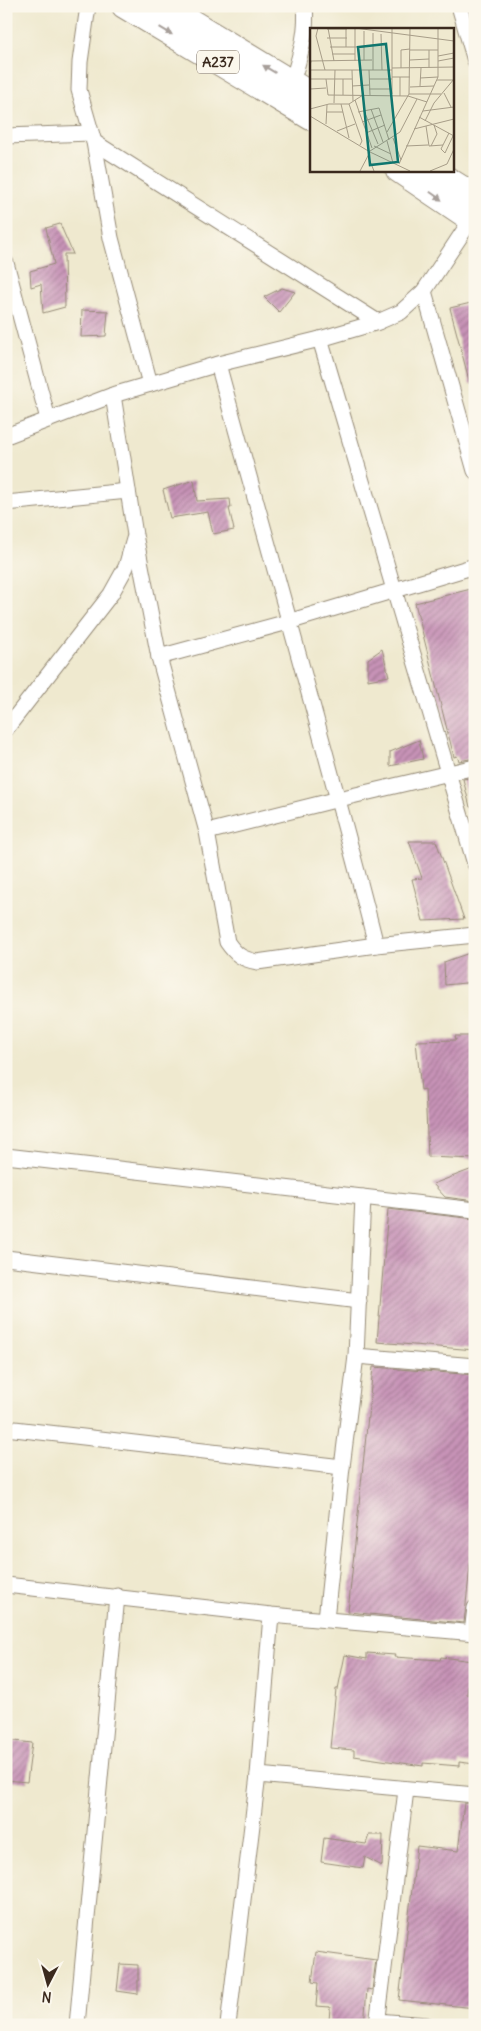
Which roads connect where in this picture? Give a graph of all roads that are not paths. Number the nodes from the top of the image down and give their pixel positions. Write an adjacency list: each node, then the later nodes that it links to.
1 (88, 6): 10 (street)
2 (124, 6): 8 (highway, A237, one-way to 8)
3 (166, 6): 7 (highway, A237, one-way to 3)
4 (305, 6): 7 (street)
5 (459, 6): 6 (street)
6 (475, 61)
7 (302, 89)
8 (310, 117)
9 (6, 136): 10 (street)
10 (92, 137): 17 (street); 20 (street)
11 (399, 171): 14 (highway, one-way to 14)
12 (434, 171): 13 (highway)
13 (475, 196)
14 (473, 221): 16 (street)
15 (6, 263): 22 (street)
16 (424, 291): 17 (street); 24 (street)
17 (378, 322): 18 (street)
18 (320, 339): 19 (street); 29 (street)
19 (218, 364): 20 (street); 30 (street)
20 (150, 384): 21 (street)
21 (113, 395): 22 (street); 25 (street)
22 (48, 419): 23 (street)
23 (6, 436)
24 (475, 472)
25 (128, 491): 26 (street); 27 (street)
26 (6, 503)
27 (135, 536): 31 (street); 32 (street)
28 (475, 566): 29 (street)
29 (393, 591): 30 (street); 34 (street)
30 (288, 622): 31 (street); 35 (street)
31 (159, 657): 36 (street)
32 (6, 730)
33 (475, 767): 34 (street)
34 (449, 773): 35 (street); 37 (street)
35 (339, 798): 36 (street); 39 (street)
36 (207, 832): 39 (street)
37 (475, 864)
38 (475, 935): 39 (street)
39 (376, 945)
40 (6, 1156): 41 (street)
41 (363, 1197): 43 (street); 45 (street)
42 (475, 1203): 43 (street)
43 (468, 1209)
44 (6, 1258): 45 (street)
45 (359, 1301): 46 (street)
46 (356, 1356): 47 (street); 49 (street)
47 (475, 1366)
48 (6, 1428): 49 (street)
49 (342, 1467): 54 (street)
50 (6, 1585): 51 (street)
51 (117, 1596): 53 (street); 60 (street)
52 (475, 1608): 55 (street)
53 (271, 1615): 54 (street); 56 (street)
54 (326, 1619): 55 (street)
55 (473, 1633)
56 (258, 1775): 57 (street); 61 (street)
57 (406, 1790): 58 (street); 59 (street)
58 (475, 1795)
59 (377, 2023): 62 (street)
60 (77, 2025)
61 (228, 2025)
62 (427, 2025)

